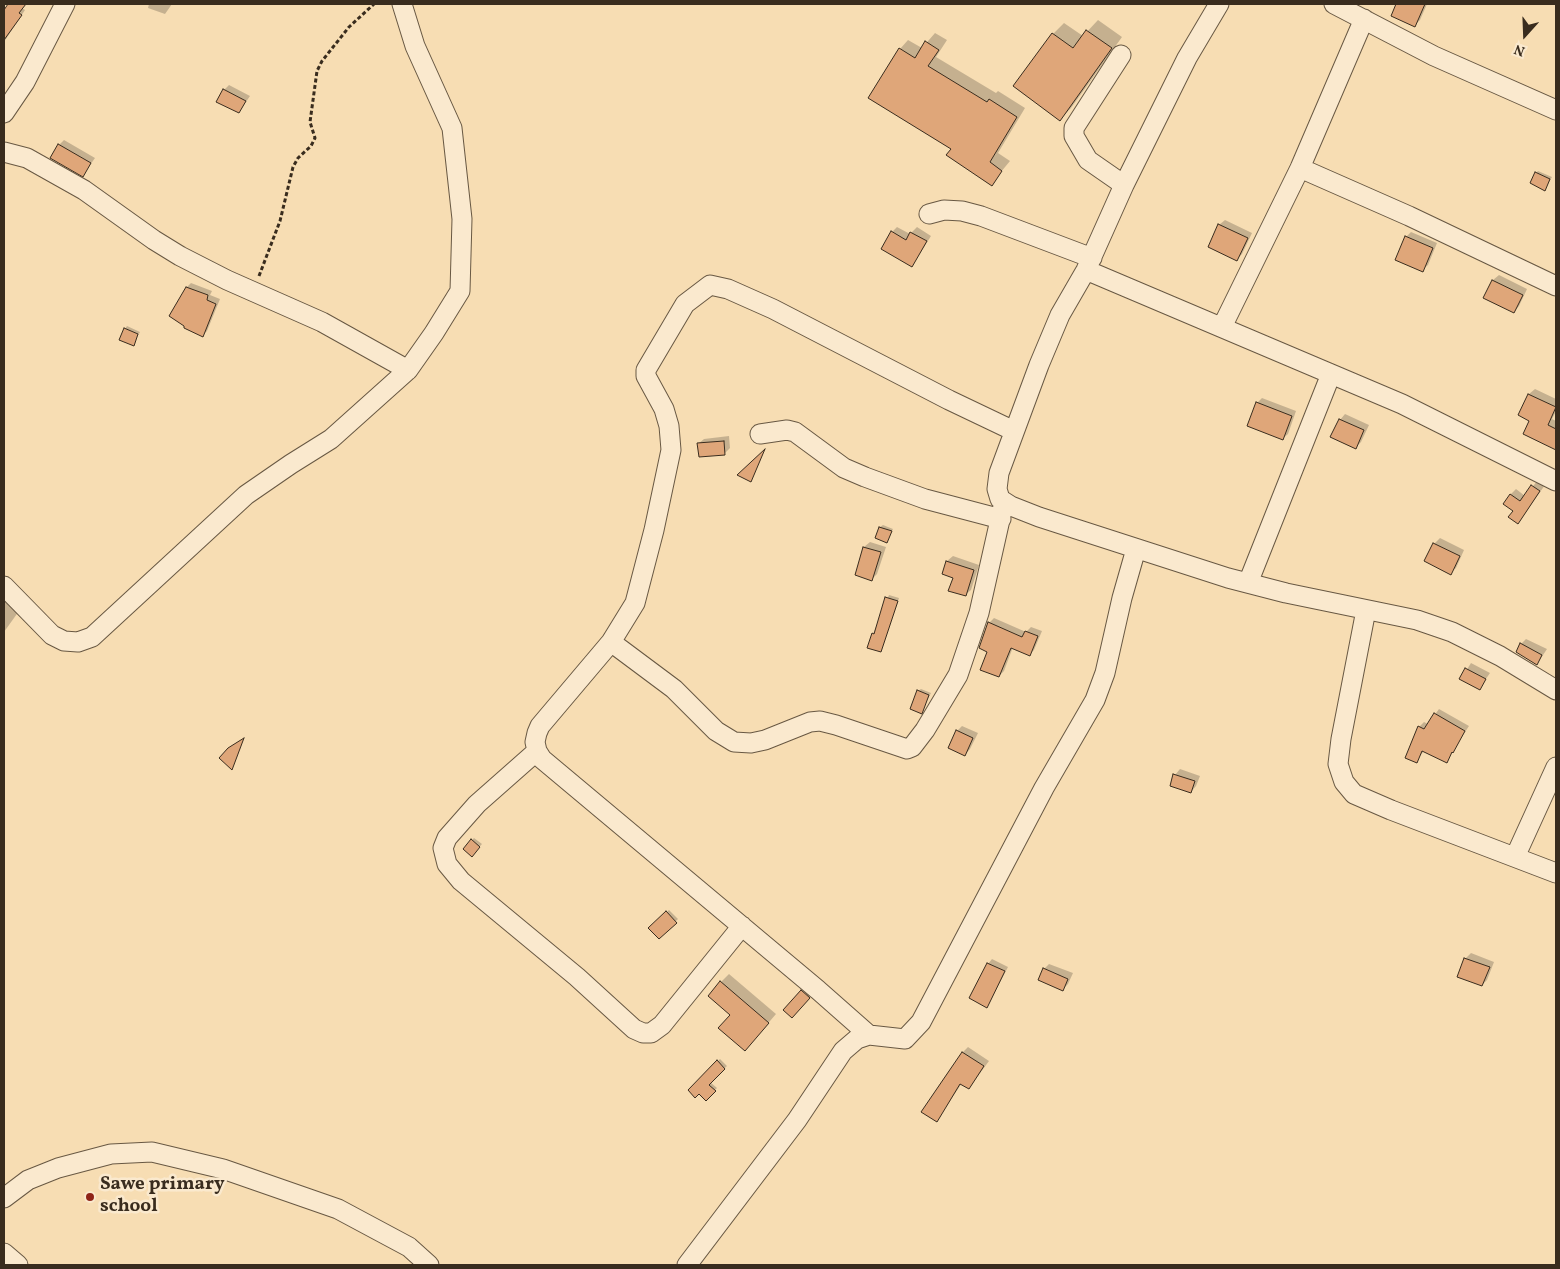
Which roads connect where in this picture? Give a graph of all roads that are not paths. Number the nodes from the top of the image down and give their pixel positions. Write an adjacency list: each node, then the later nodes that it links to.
1 (65, 4): 8 (street)
2 (402, 4): 16 (street)
3 (1219, 4): 11 (street)
4 (1334, 4): 5 (street)
5 (1364, 19): 7 (street); 10 (street)
6 (1120, 55): 11 (street)
7 (1556, 110)
8 (4, 113)
9 (4, 152): 16 (street)
10 (1300, 168): 14 (street); 15 (street)
11 (1124, 185): 13 (street)
12 (929, 214): 13 (street)
13 (1089, 264): 15 (street); 18 (street)
14 (1556, 286)
15 (1222, 327): 17 (street)
16 (408, 370): 24 (street)
17 (1331, 374): 20 (street); 23 (street)
18 (1014, 431): 21 (street); 26 (street)
19 (760, 434): 21 (street)
20 (1555, 482)
21 (1002, 511): 22 (street); 26 (street)
22 (1136, 549): 23 (street); 33 (street)
23 (1248, 583): 25 (street)
24 (4, 586)
25 (1366, 610): 27 (street); 30 (street)
26 (611, 642): 28 (street)
27 (1556, 690)
28 (537, 752): 32 (street); 32 (street)
29 (1556, 767): 30 (street)
30 (1515, 857): 31 (street)
31 (1556, 873)
32 (742, 926): 33 (street)
33 (869, 1035): 38 (street)
34 (4, 1198): 37 (street)
35 (4, 1254): 36 (street)
36 (18, 1265)
37 (430, 1265)
38 (687, 1265)

